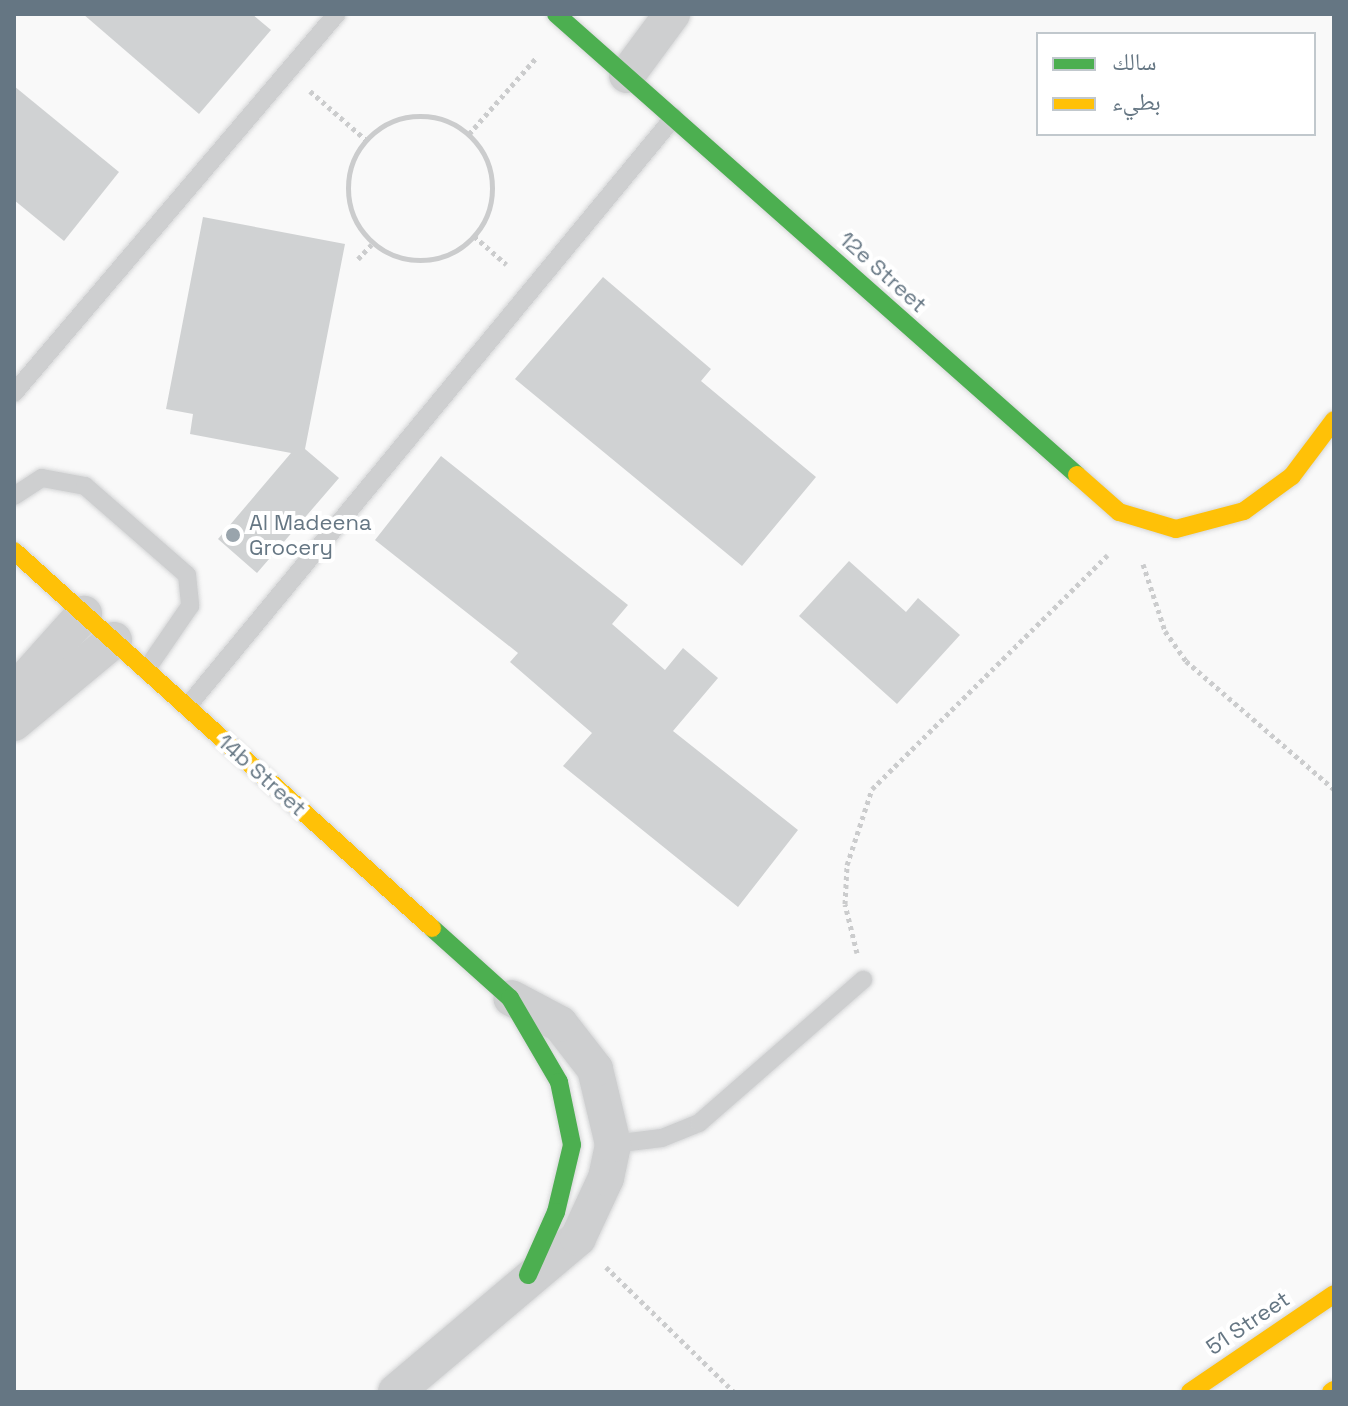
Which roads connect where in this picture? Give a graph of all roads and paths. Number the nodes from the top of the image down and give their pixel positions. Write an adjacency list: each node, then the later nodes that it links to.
1 (336, 14): 13 (lane)
2 (672, 14): 4 (street)
3 (562, 18): 4 (street, 12e Street); 7 (path)
4 (627, 75): 6 (street, 12e Street)
5 (306, 88): 8 (path)
6 (674, 116): 16 (street, 12e Street); 22 (lane)
7 (469, 134): 8 (path); 9 (path)
8 (366, 140): 10 (path)
9 (474, 236): 10 (path); 12 (path)
10 (373, 243): 11 (path)
11 (358, 259)
12 (506, 264)
13 (14, 393)
14 (1334, 420): 16 (street, 12e Street)
15 (14, 496): 20 (lane)
16 (1140, 523): 24 (path); 25 (path)
17 (14, 551): 18 (street, 14b Street)
18 (84, 614): 19 (street, 14b Street); 21 (street)
19 (114, 640): 20 (street, 14b Street); 23 (street)
20 (146, 670): 22 (street, 14b Street)
21 (14, 692)
22 (187, 707): 26 (street, 14b Street)
23 (14, 723)
24 (1334, 789)
25 (863, 980): 27 (lane)
26 (510, 998): 27 (street, 14b Street); 29 (street, 14b Street)
27 (613, 1144): 28 (street)
28 (578, 1238): 29 (street); 32 (path)
29 (528, 1275): 31 (street)
30 (1334, 1294): 33 (street, 51 Street)
31 (396, 1392)
32 (734, 1392)
33 (1190, 1392)

